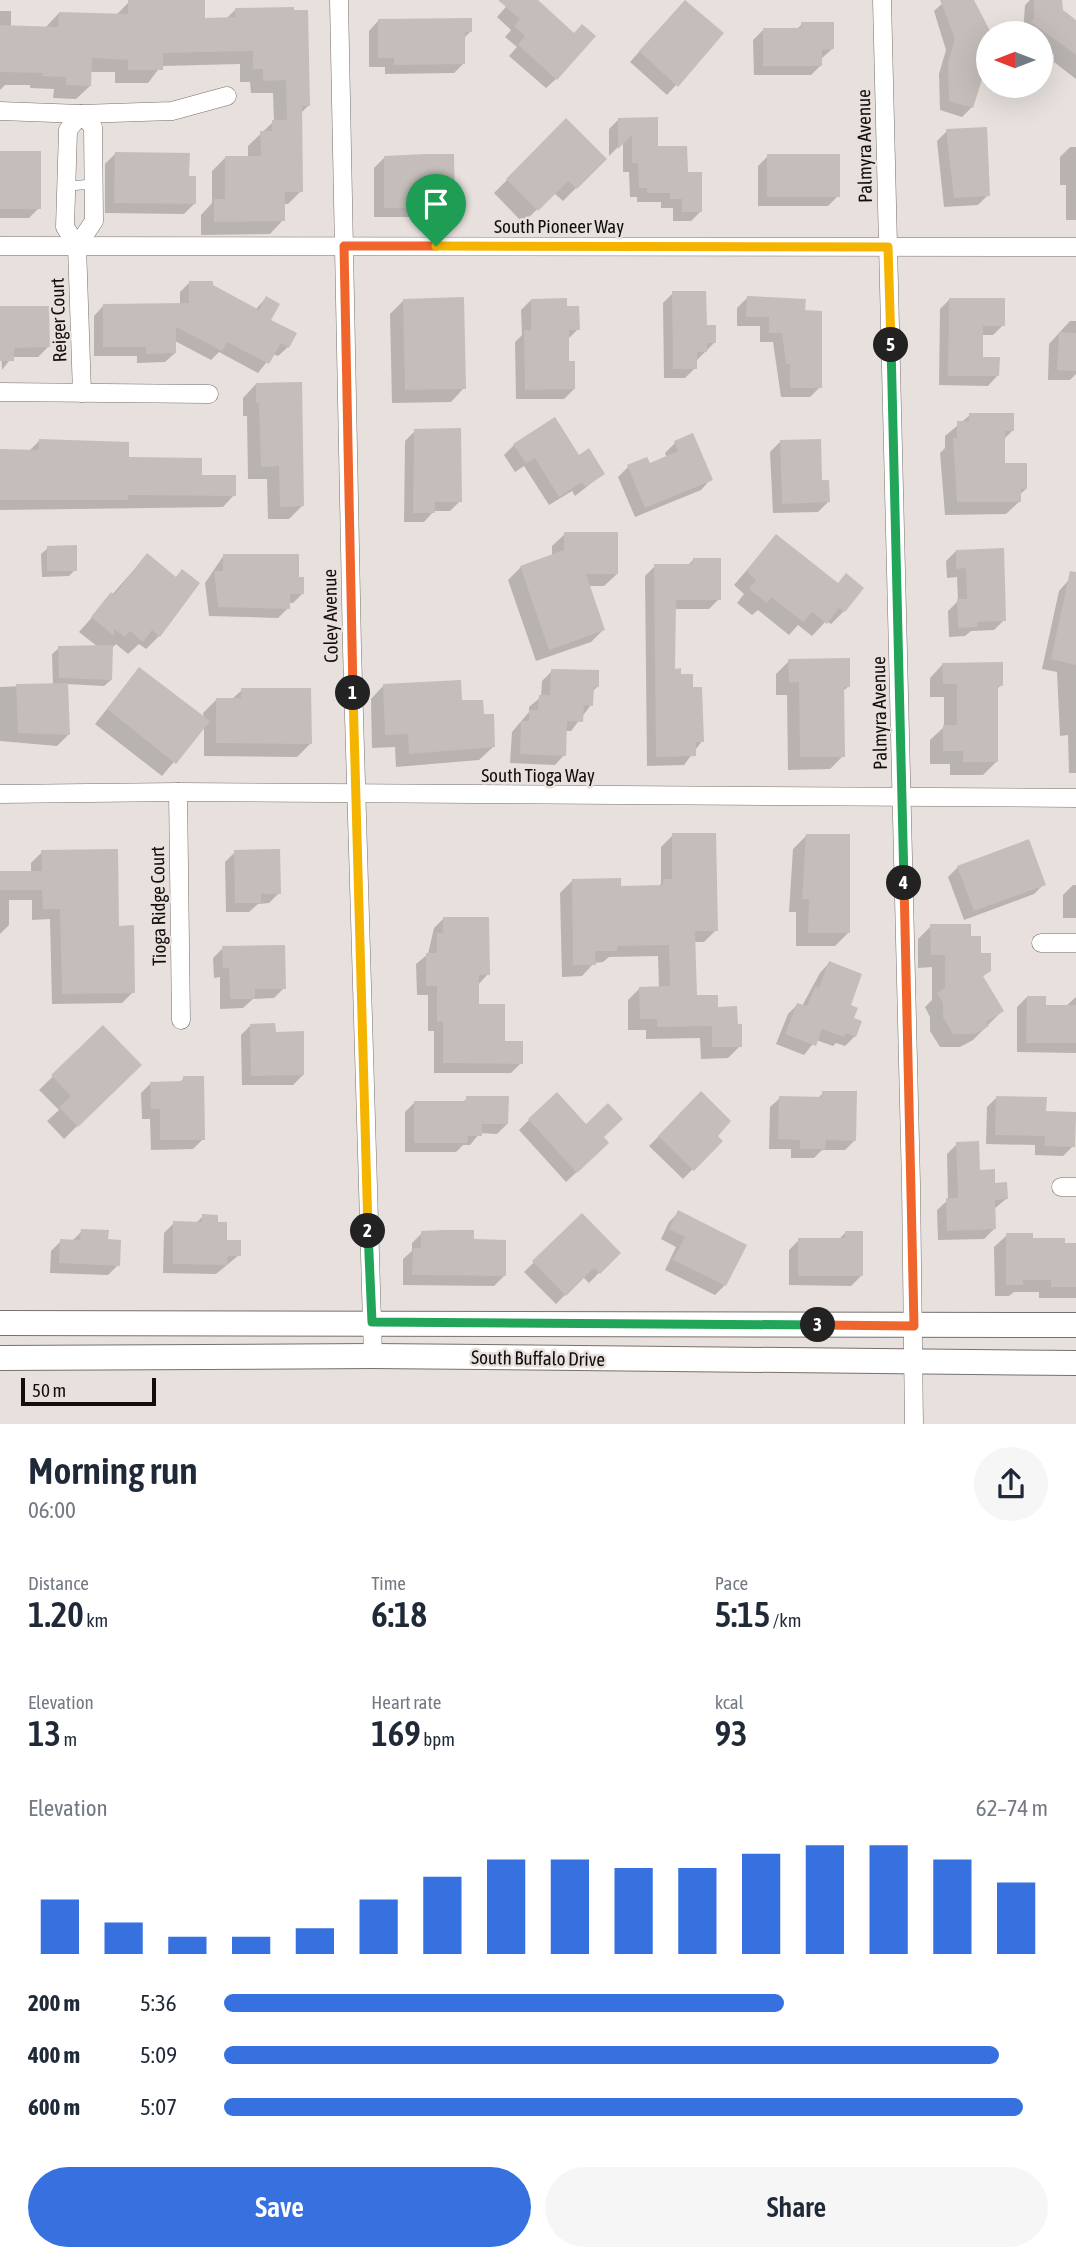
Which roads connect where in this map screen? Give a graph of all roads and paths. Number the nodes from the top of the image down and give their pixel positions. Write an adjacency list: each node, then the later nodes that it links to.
1 (340, 0): 10 (street, Coley Avenue)
2 (882, 0): 11 (street, Palmyra Avenue)
3 (227, 96): 5 (street)
4 (0, 111): 5 (street)
5 (81, 114): 6 (street); 7 (street)
6 (94, 184): 7 (lane); 9 (street)
7 (68, 186): 9 (street)
8 (0, 246): 9 (street, South Pioneer Way)
9 (77, 246): 10 (street, South Pioneer Way); 14 (street, Reiger Court)
10 (344, 246): 11 (street, South Pioneer Way); 18 (street, Coley Avenue)
11 (888, 247): 12 (street, South Pioneer Way); 19 (street, Palmyra Avenue)
12 (1076, 247)
13 (0, 393): 14 (street)
14 (82, 393): 15 (street)
15 (209, 394)
16 (178, 792): 17 (street, South Tioga Way); 18 (street, South Tioga Way); 23 (street, Tioga Ridge Court)
17 (0, 794)
18 (356, 795): 19 (street, South Tioga Way); 24 (street, Coley Avenue)
19 (902, 798): 20 (street, South Tioga Way); 27 (street, Palmyra Avenue)
20 (1076, 798)
21 (1041, 943): 22 (street)
22 (1076, 943)
23 (181, 1020)
24 (372, 1322): 25 (main road, South Buffalo Drive); 27 (main road, South Buffalo Drive); 28 (street, Coley Avenue)
25 (0, 1323)
26 (1076, 1325): 27 (main road, South Buffalo Drive)
27 (914, 1326): 30 (street, Palmyra Avenue)
28 (373, 1356): 29 (main road, South Buffalo Drive); 30 (main road, South Buffalo Drive)
29 (0, 1358)
30 (914, 1362): 31 (main road, South Buffalo Drive); 32 (street, Palmyra Avenue)
31 (1076, 1363)
32 (914, 1424)

